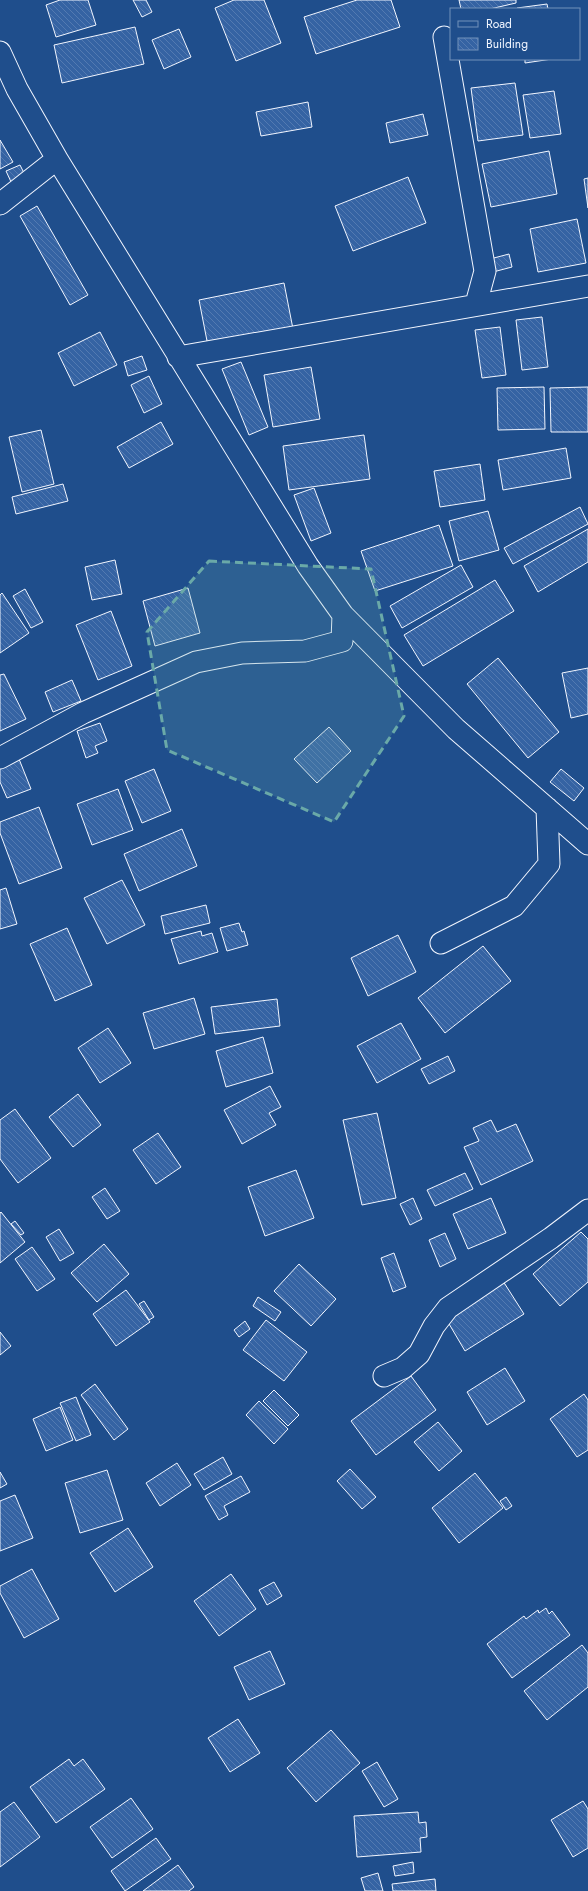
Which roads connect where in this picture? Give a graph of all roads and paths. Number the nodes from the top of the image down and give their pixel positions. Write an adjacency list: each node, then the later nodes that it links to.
1 (444, 37): 6 (street)
2 (0, 52): 3 (street)
3 (57, 160): 4 (street); 7 (street)
4 (0, 204)
5 (588, 286): 6 (street)
6 (476, 304): 7 (street)
7 (178, 357): 8 (street)
8 (343, 615): 9 (street); 10 (street)
9 (0, 758)
10 (547, 808): 11 (street); 12 (street)
11 (588, 844)
12 (441, 943)
13 (588, 1210): 14 (street)
14 (384, 1376)

